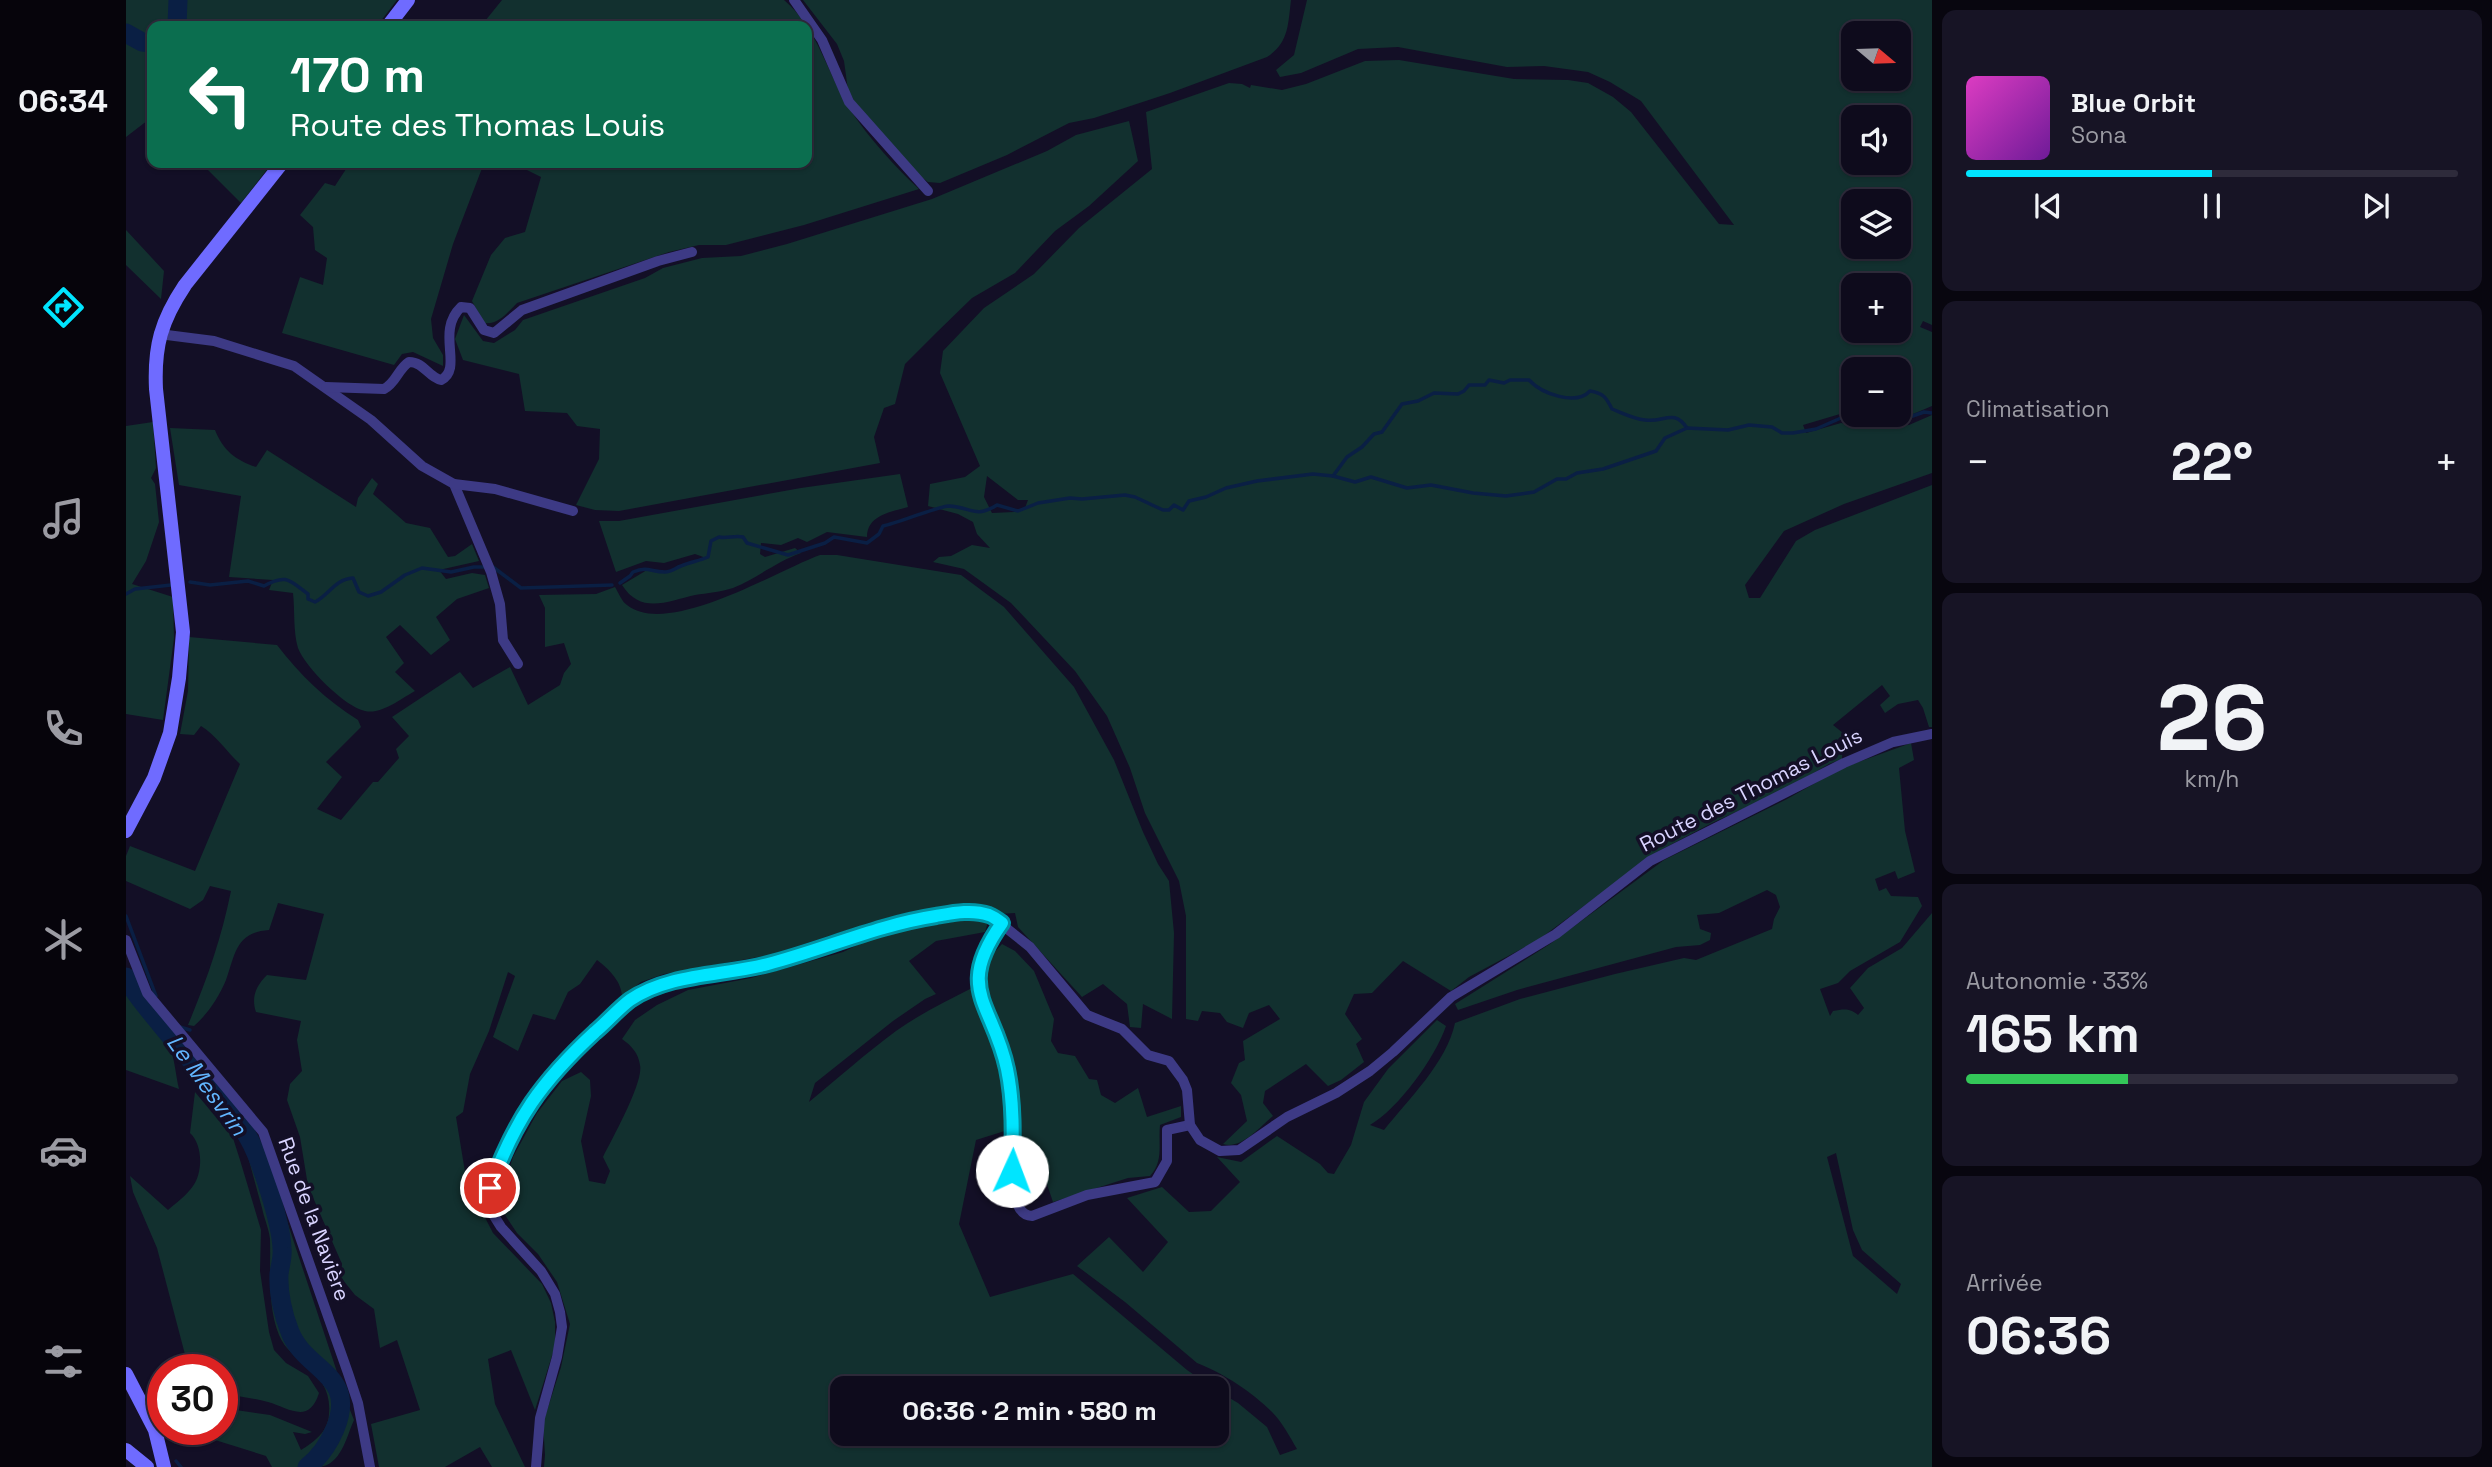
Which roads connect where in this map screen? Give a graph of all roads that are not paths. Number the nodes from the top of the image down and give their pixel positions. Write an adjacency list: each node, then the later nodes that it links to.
1 (408, 0): 3 (main road)
2 (794, 0): 4 (street)
3 (392, 21)
4 (809, 21)
5 (812, 26): 7 (street)
6 (278, 168): 9 (main road)
7 (928, 191)
8 (692, 252): 10 (street)
9 (159, 334): 10 (street); 15 (main road)
10 (326, 387): 11 (street)
11 (454, 484): 12 (street); 13 (street)
12 (573, 511)
13 (518, 664)
14 (1932, 734): 18 (street, Route des Thomas Louis)
15 (126, 831)
16 (1002, 923): 18 (street); 18 (street); 24 (street)
17 (126, 940): 23 (street, Rue de la Navière)
18 (1190, 1125)
19 (126, 1374): 22 (main road)
20 (126, 1450): 21 (main road)
21 (147, 1467)
22 (164, 1467)
23 (370, 1467)
24 (536, 1467)

